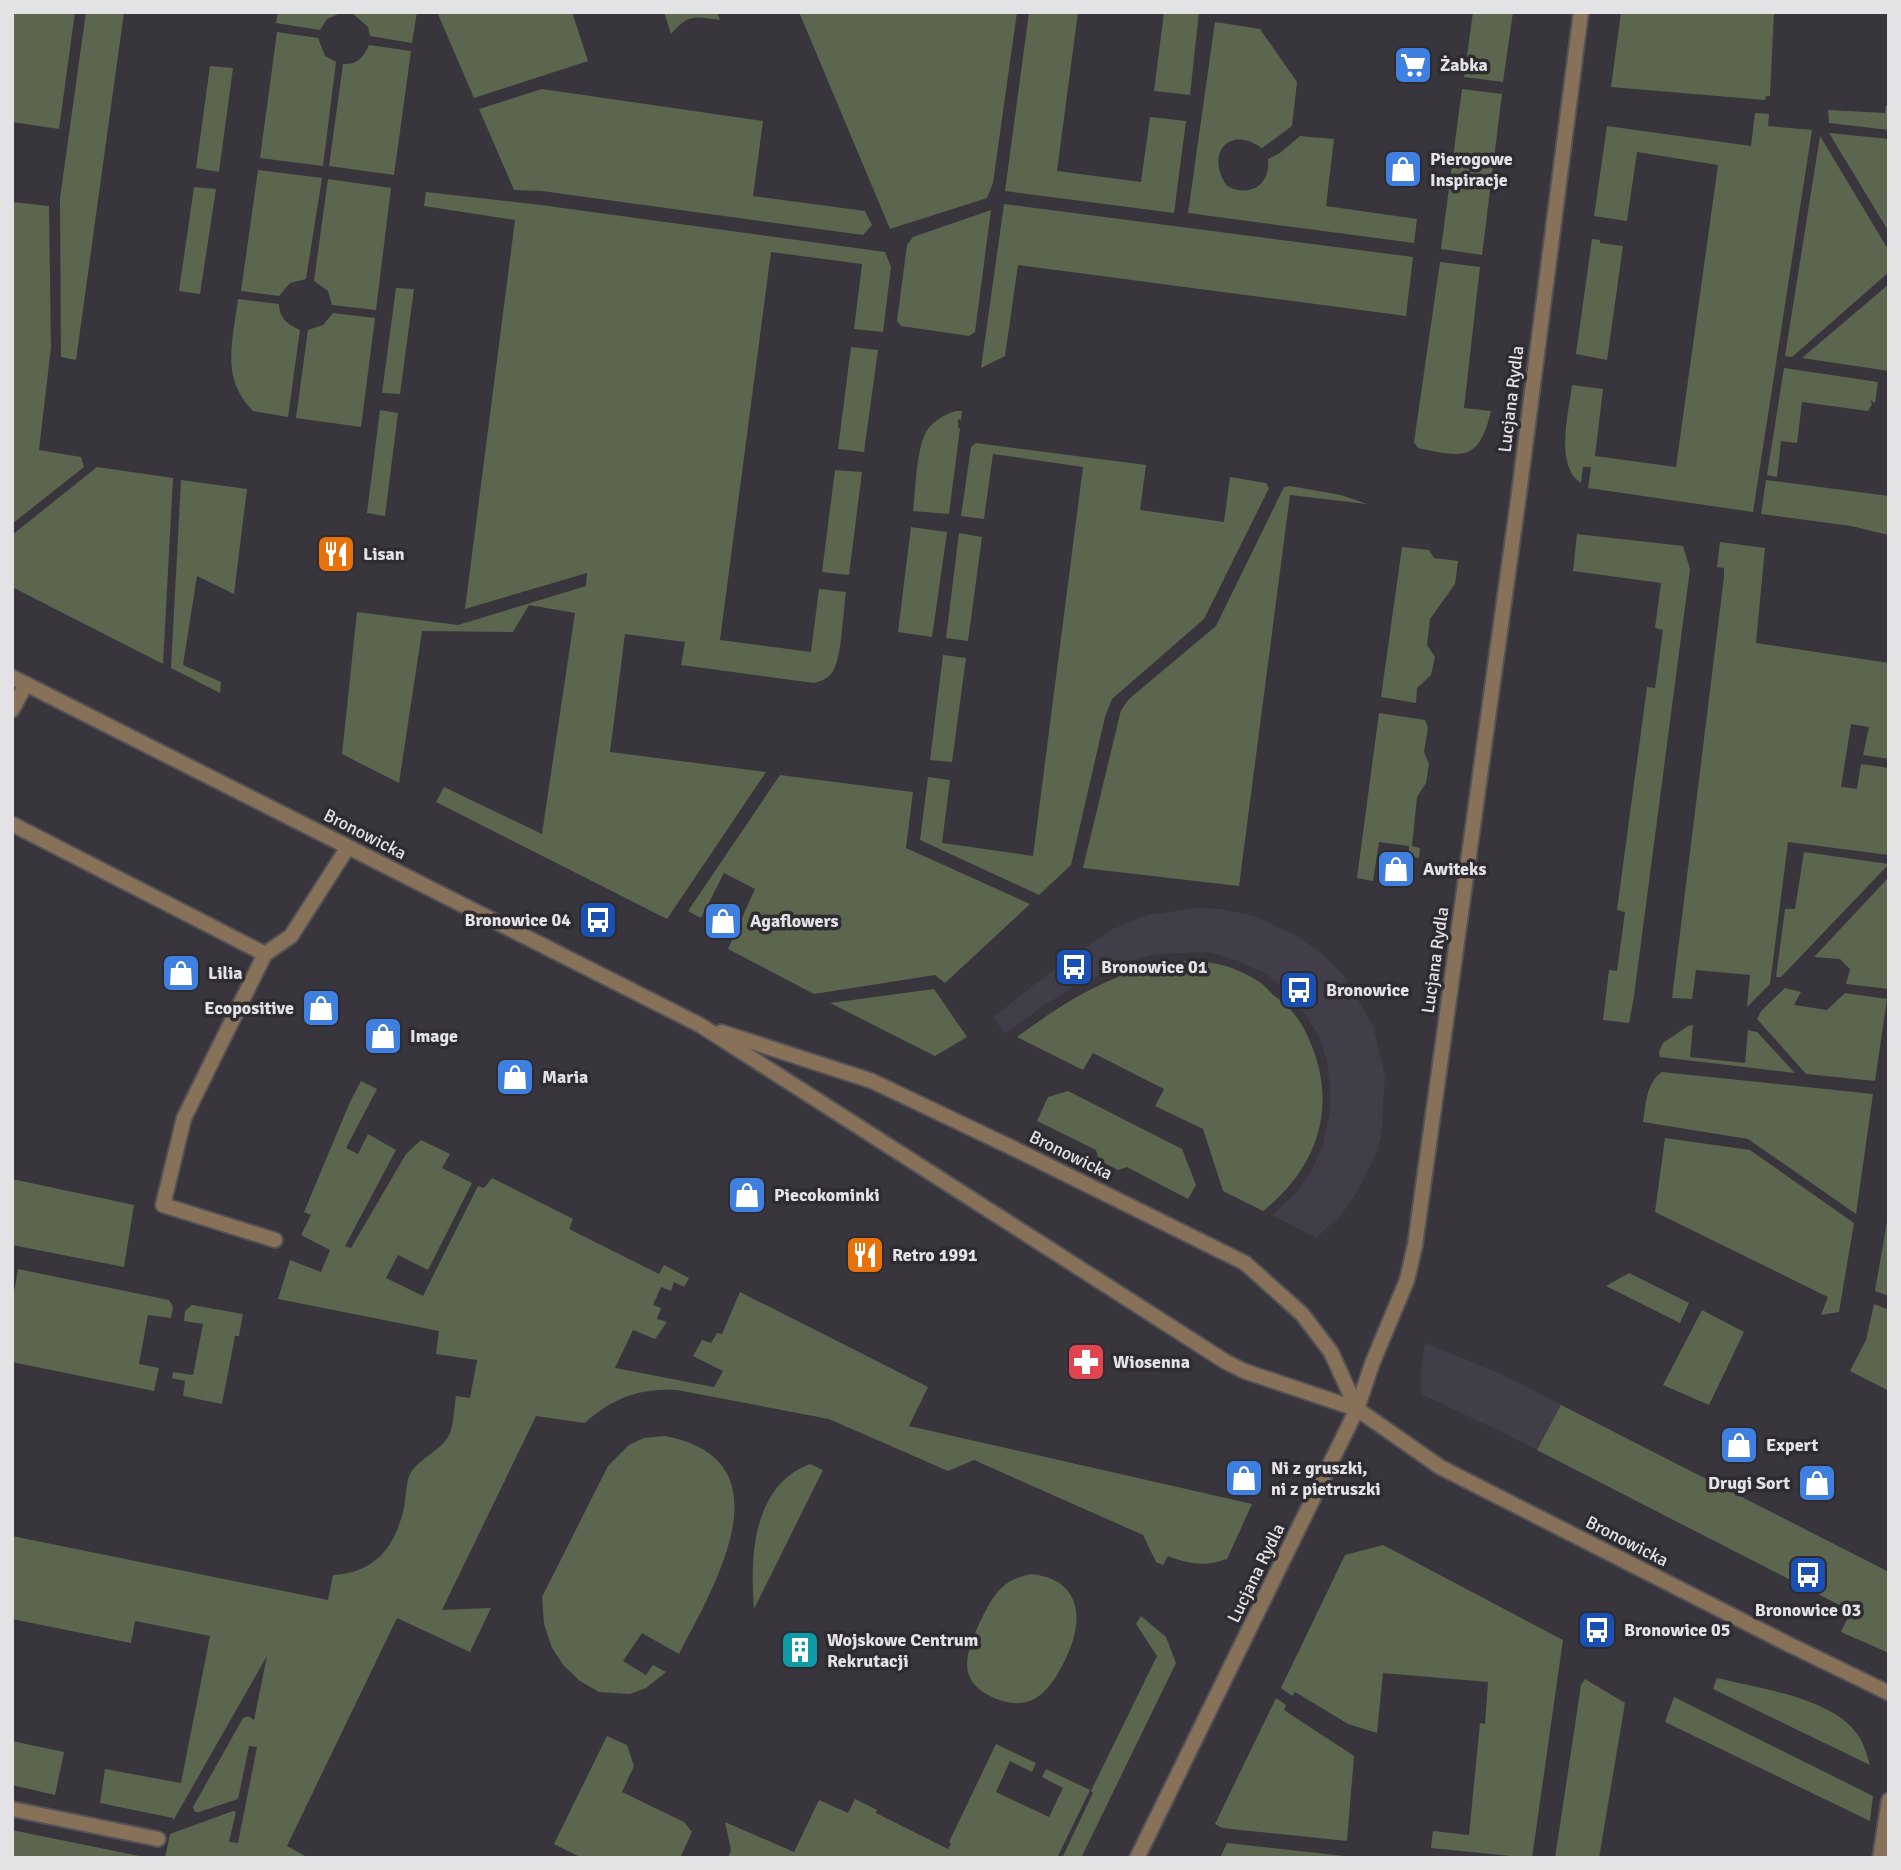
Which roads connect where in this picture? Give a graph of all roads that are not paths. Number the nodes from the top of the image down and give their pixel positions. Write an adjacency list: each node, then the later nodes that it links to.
1 (1581, 12): 9 (street, Lucjana Rydla)
2 (19, 680): 3 (street); 5 (street, Bronowicka)
3 (12, 710)
4 (12, 824): 6 (street)
5 (348, 847): 6 (street); 7 (street, Bronowicka)
6 (265, 954): 8 (street)
7 (700, 1025): 9 (street, Bronowicka); 9 (street, Bronowicka)
8 (275, 1240)
9 (1357, 1409): 10 (street, Bronowicka); 14 (street, Lucjana Rydla)
10 (1889, 1693)
11 (1889, 1800): 15 (street)
12 (12, 1810): 13 (street)
13 (158, 1839)
14 (1137, 1858)
15 (1880, 1858)

